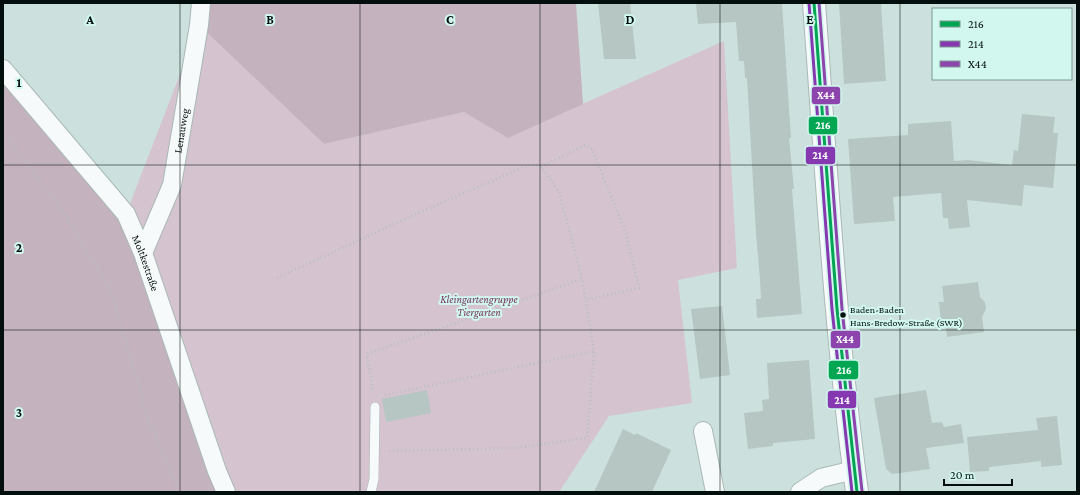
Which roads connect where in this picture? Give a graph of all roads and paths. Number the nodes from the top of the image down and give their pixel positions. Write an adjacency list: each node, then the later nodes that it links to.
1 (201, 3): 6 (street, Lenauweg)
2 (814, 3): 14 (main road)
3 (3, 69): 6 (street, Moltkestraße)
4 (3, 131): 15 (path)
5 (541, 167): 7 (path); 8 (path); 9 (path)
6 (143, 253): 16 (street, Moltkestraße)
7 (277, 278)
8 (582, 279): 9 (path); 11 (path)
9 (585, 300): 10 (path)
10 (594, 351): 11 (path); 13 (path)
11 (374, 403): 13 (lane)
12 (703, 431): 18 (street)
13 (375, 452): 17 (lane)
14 (854, 470): 19 (street); 20 (main road)
15 (179, 492)
16 (226, 492)
17 (371, 492)
18 (715, 492)
19 (800, 492)
20 (857, 492)

